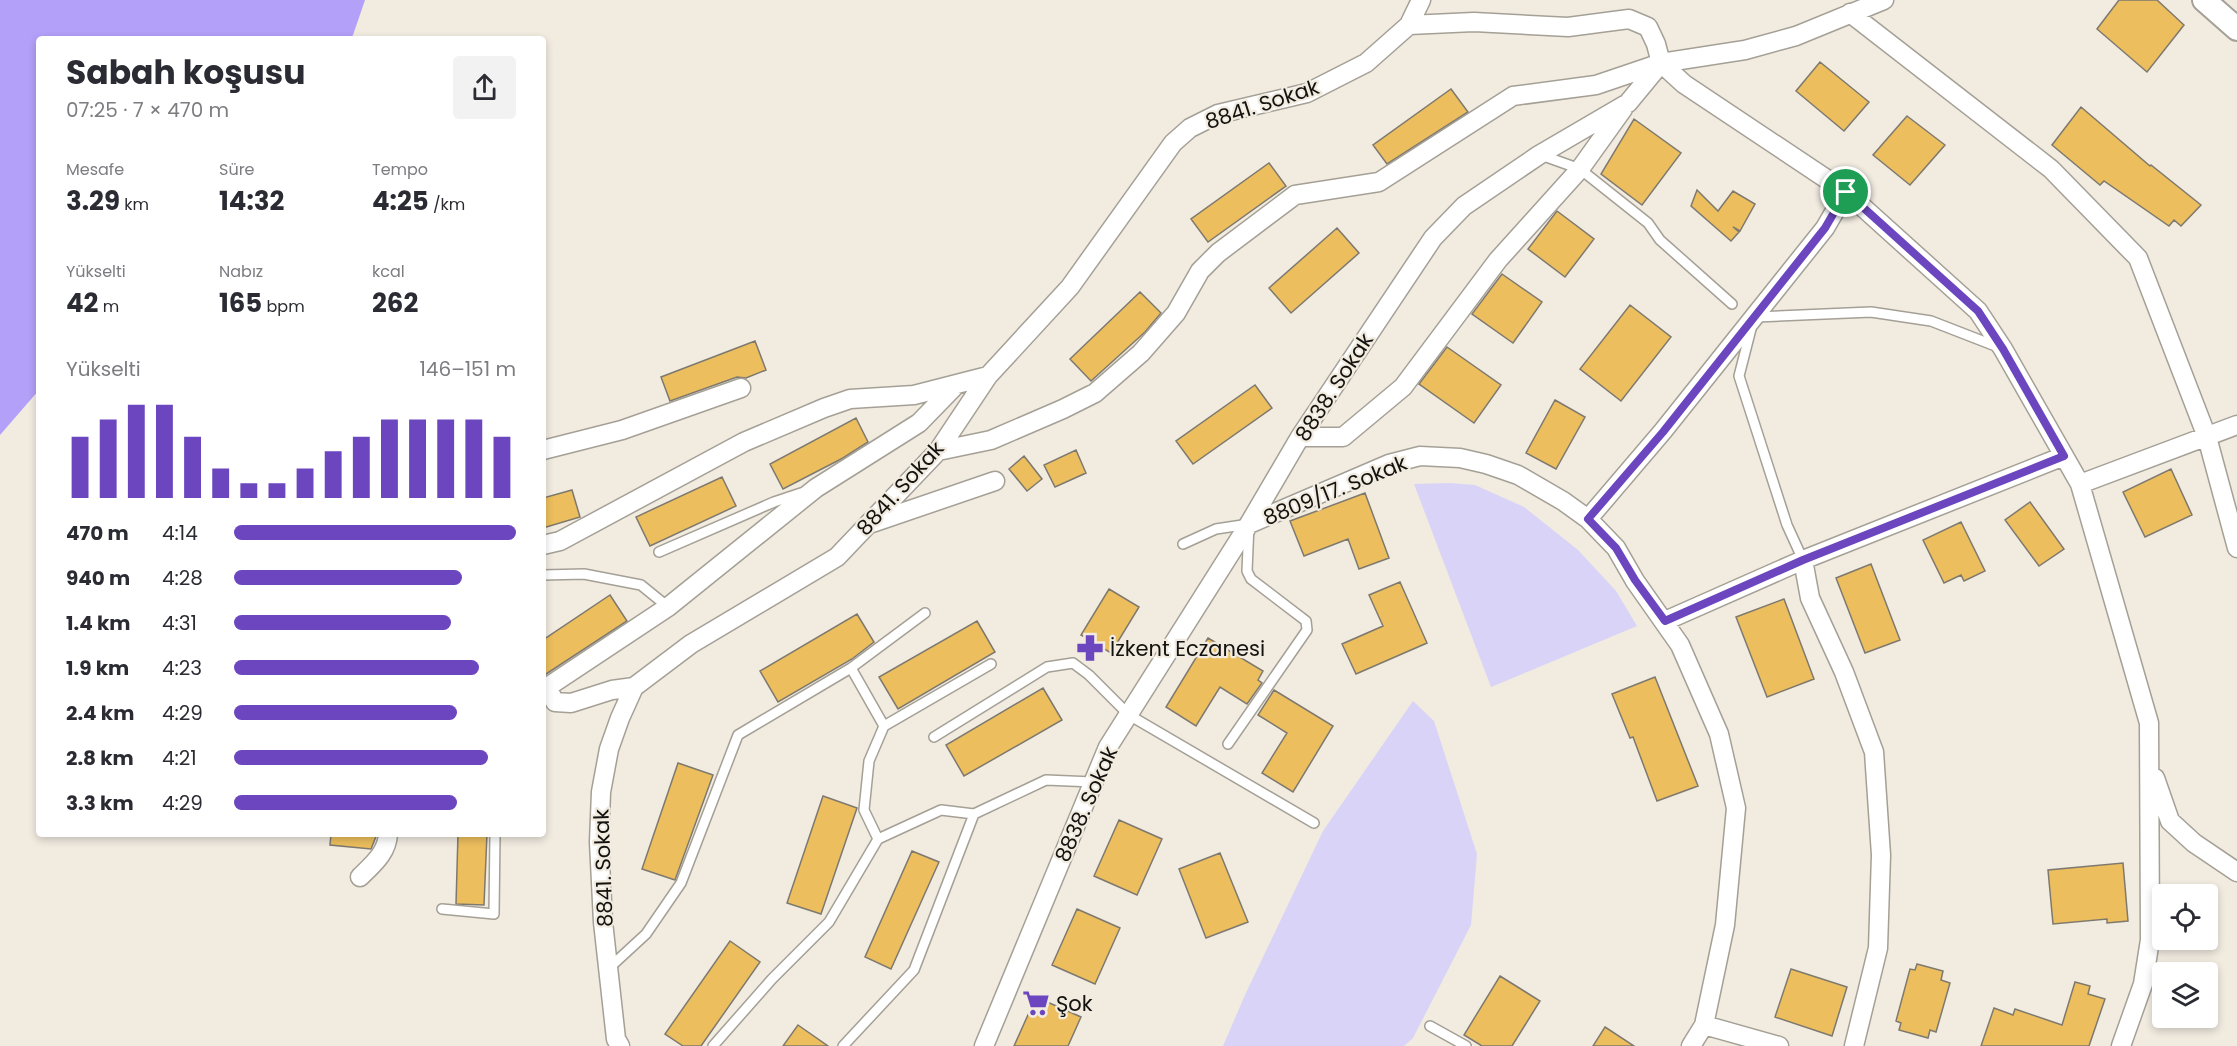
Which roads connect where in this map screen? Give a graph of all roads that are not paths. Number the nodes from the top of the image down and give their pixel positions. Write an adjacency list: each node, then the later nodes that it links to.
1 (1421, 0): 5 (street, 8841. Sokak)
2 (1884, 0): 4 (street)
3 (2204, 0): 6 (street)
4 (1850, 13): 7 (street); 20 (street)
5 (1409, 25): 7 (street); 15 (street, 8841. Sokak)
6 (2237, 29)
7 (1661, 63): 8 (street, 8838. Sokak); 11 (street); 22 (street)
8 (1628, 103): 9 (street, 8838. Sokak); 10 (street)
9 (1539, 155): 10 (lane); 19 (street, 8838. Sokak)
10 (1580, 169): 12 (lane); 19 (street)
11 (1846, 192): 13 (street); 14 (street)
12 (1732, 304)
13 (1754, 317): 14 (lane); 27 (street); 34 (lane)
14 (2003, 349): 23 (street)
15 (988, 376): 16 (street); 22 (street, 8841. Sokak)
16 (956, 385): 26 (street); 30 (street)
17 (741, 388): 21 (street)
18 (2237, 425): 20 (street)
19 (1300, 437): 28 (street, 8838. Sokak)
20 (2207, 437): 25 (street); 32 (street)
21 (546, 449)
22 (938, 452): 29 (street, 8841. Sokak)
23 (2064, 456): 25 (street); 34 (street)
24 (995, 482): 29 (street)
25 (2080, 484): 46 (street)
26 (816, 488): 33 (lane); 36 (street)
27 (1588, 519): 28 (street, 8809/17. Sokak); 38 (street, 8809/17. Sokak)
28 (1249, 524): 31 (lane); 42 (street, 8838. Sokak); 45 (lane)
29 (868, 525): 41 (street, 8841. Sokak)
30 (546, 544)
31 (1184, 544)
32 (2237, 548)
33 (659, 552)
34 (1803, 560): 38 (street); 66 (street)
35 (546, 575): 36 (lane)
36 (668, 607): 41 (street)
37 (925, 613): 40 (lane)
38 (1665, 621): 57 (street, 8809/17. Sokak)
39 (991, 663): 43 (lane)
40 (851, 668): 43 (lane); 56 (lane)
41 (634, 687): 56 (street, 8841. Sokak)
42 (1129, 716): 44 (lane); 47 (street, 8838. Sokak); 49 (lane)
43 (884, 726): 52 (lane)
44 (934, 737)
45 (1228, 744)
46 (2150, 762): 53 (street); 67 (street)
47 (1093, 782): 48 (lane); 62 (street, 8838. Sokak)
48 (974, 814): 52 (lane); 61 (lane)
49 (1314, 823)
50 (388, 837): 54 (street)
51 (495, 837): 55 (lane)
52 (878, 839): 60 (lane)
53 (2237, 872)
54 (360, 876)
55 (442, 909)
56 (609, 969): 59 (street, 8841. Sokak)
57 (1704, 1025): 64 (street, 8809/17. Sokak); 65 (street)
58 (1430, 1026): 63 (lane)
59 (620, 1046)
60 (713, 1046)
61 (843, 1046)
62 (984, 1046)
63 (1466, 1046)
64 (1690, 1046)
65 (1779, 1046)
66 (1854, 1046)
67 (2121, 1046)

